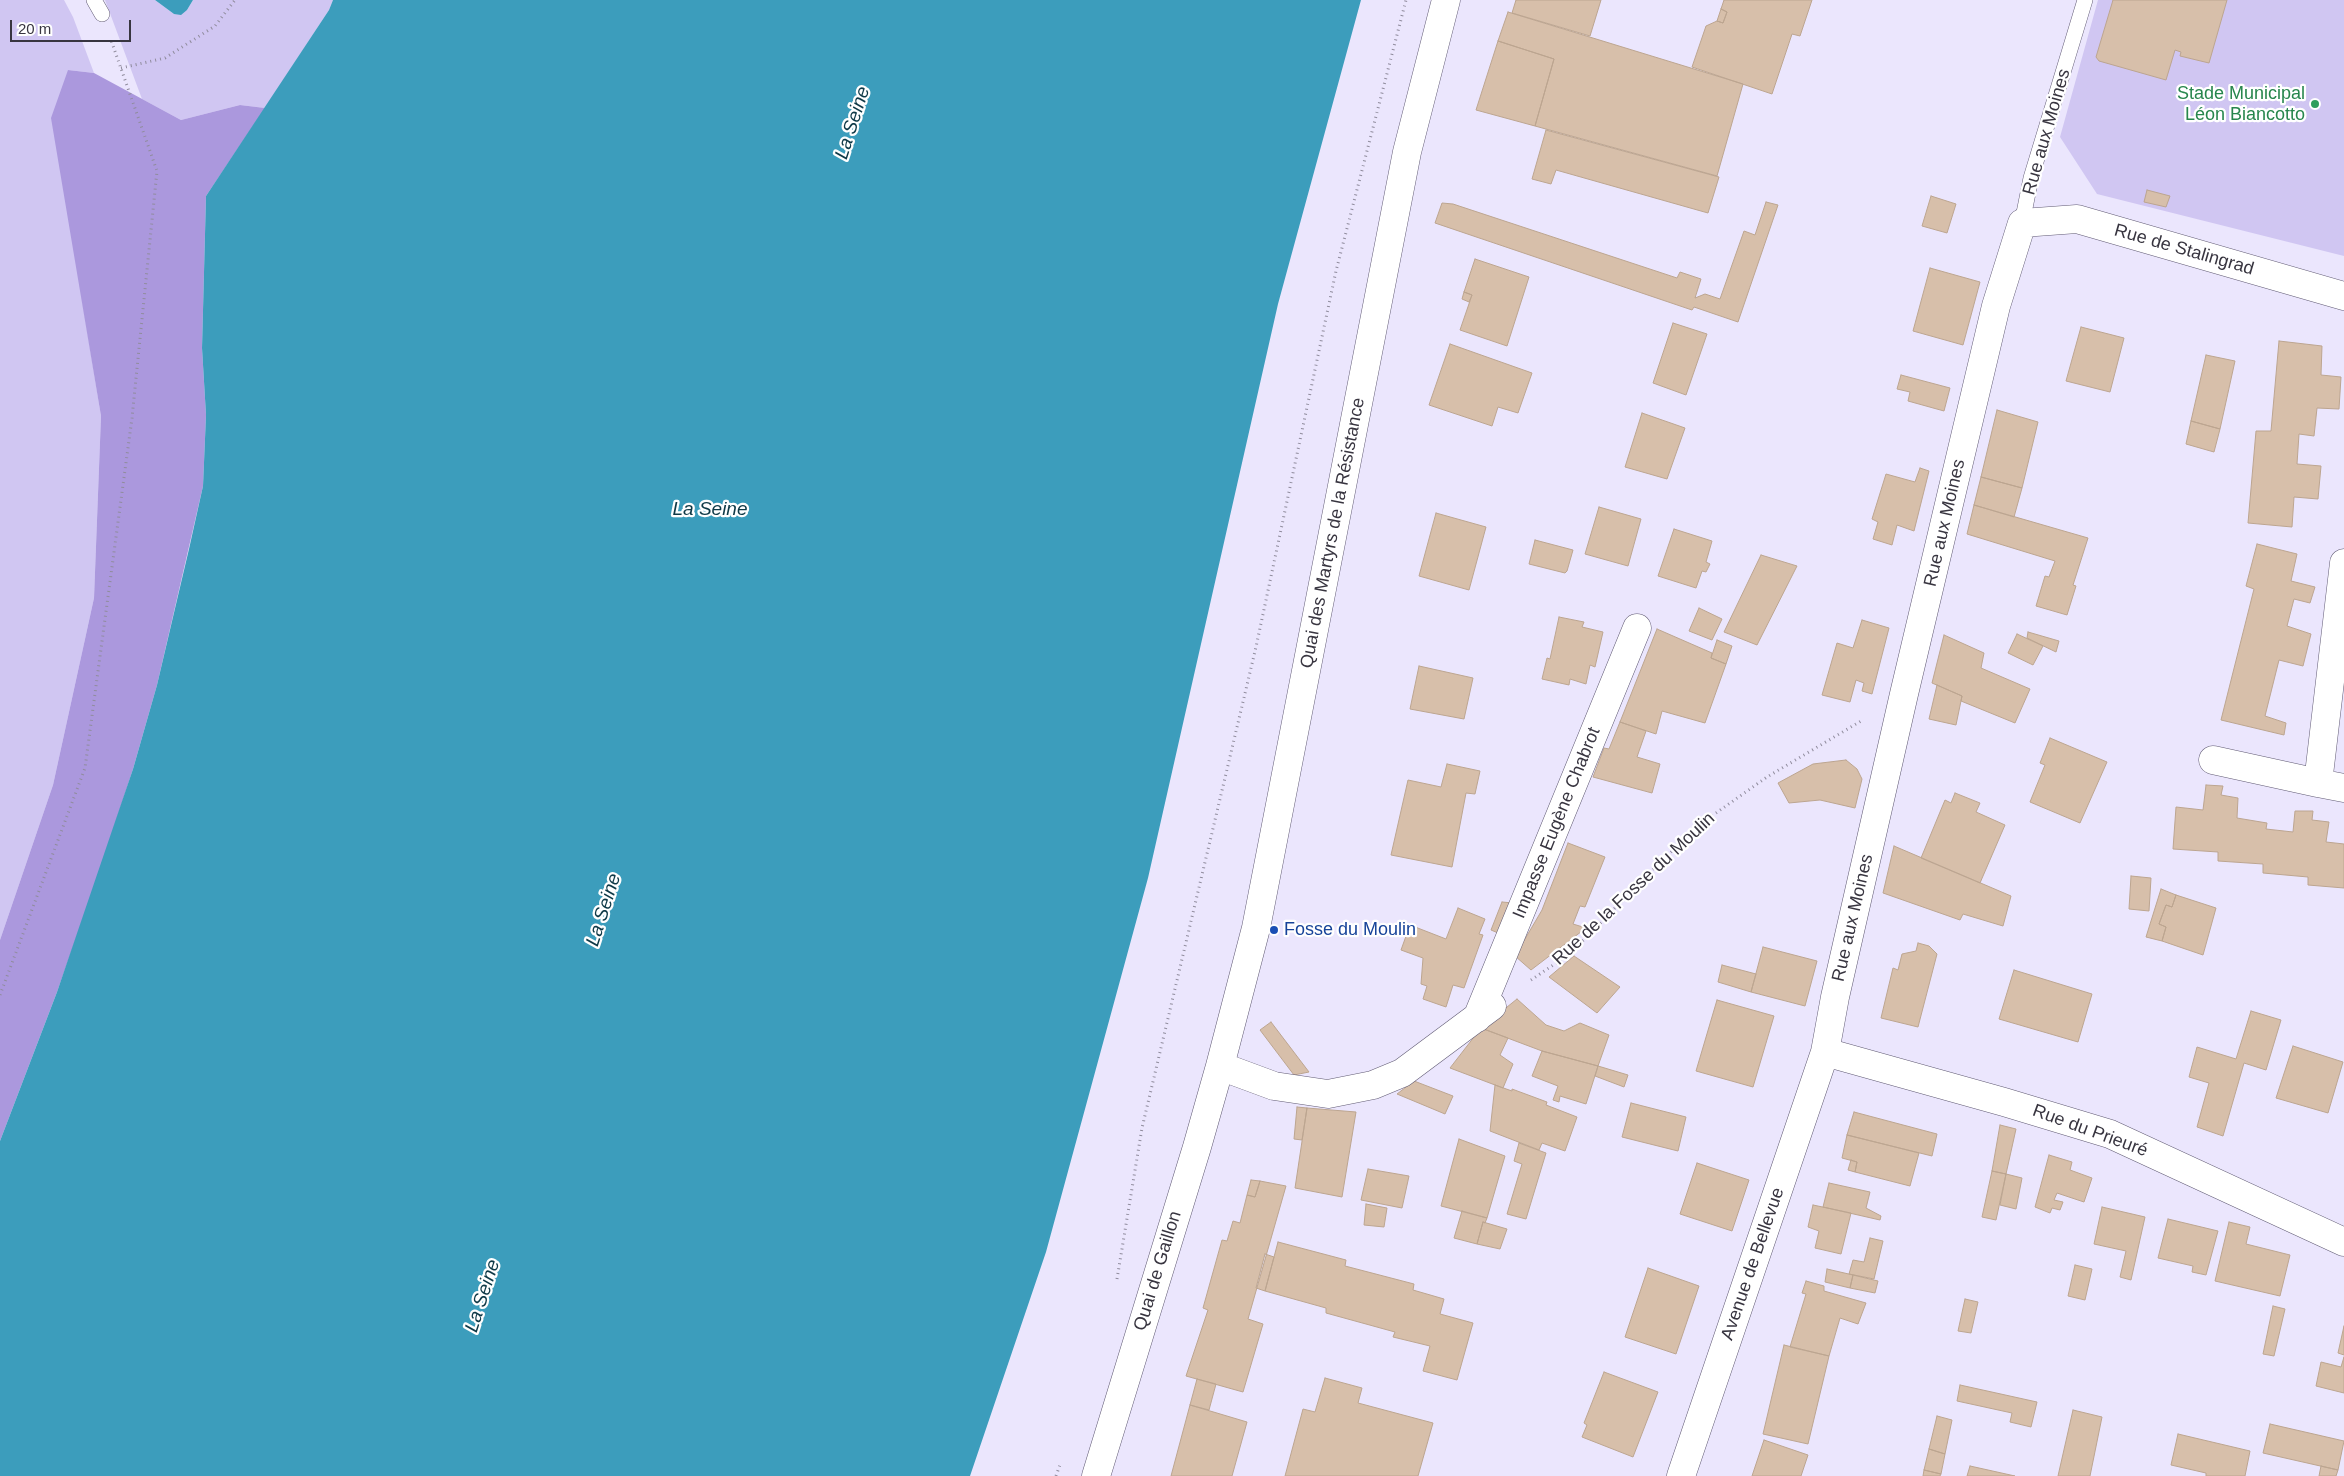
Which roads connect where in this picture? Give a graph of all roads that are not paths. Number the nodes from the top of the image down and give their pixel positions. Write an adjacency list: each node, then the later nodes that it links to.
1 (94, 0): 4 (lane)
2 (1446, 0): 14 (street, Quai des Martyrs de la Résistance)
3 (2085, 0): 5 (lane, Rue aux Moines)
4 (102, 14)
5 (2022, 224): 6 (street, Rue de Stalingrad); 13 (street, Rue aux Moines)
6 (2344, 296)
7 (2344, 563): 10 (street)
8 (1637, 628): 12 (street, Impasse Eugène Chabrot)
9 (2214, 760): 10 (street)
10 (2331, 785)
11 (1504, 998): 12 (street)
12 (1477, 1018): 14 (street)
13 (1825, 1052): 15 (street, Rue du Prieuré); 17 (street, Avenue de Bellevue)
14 (1220, 1066): 16 (street, Quai de Gaillon)
15 (2344, 1242)
16 (1096, 1476)
17 (1681, 1476)

